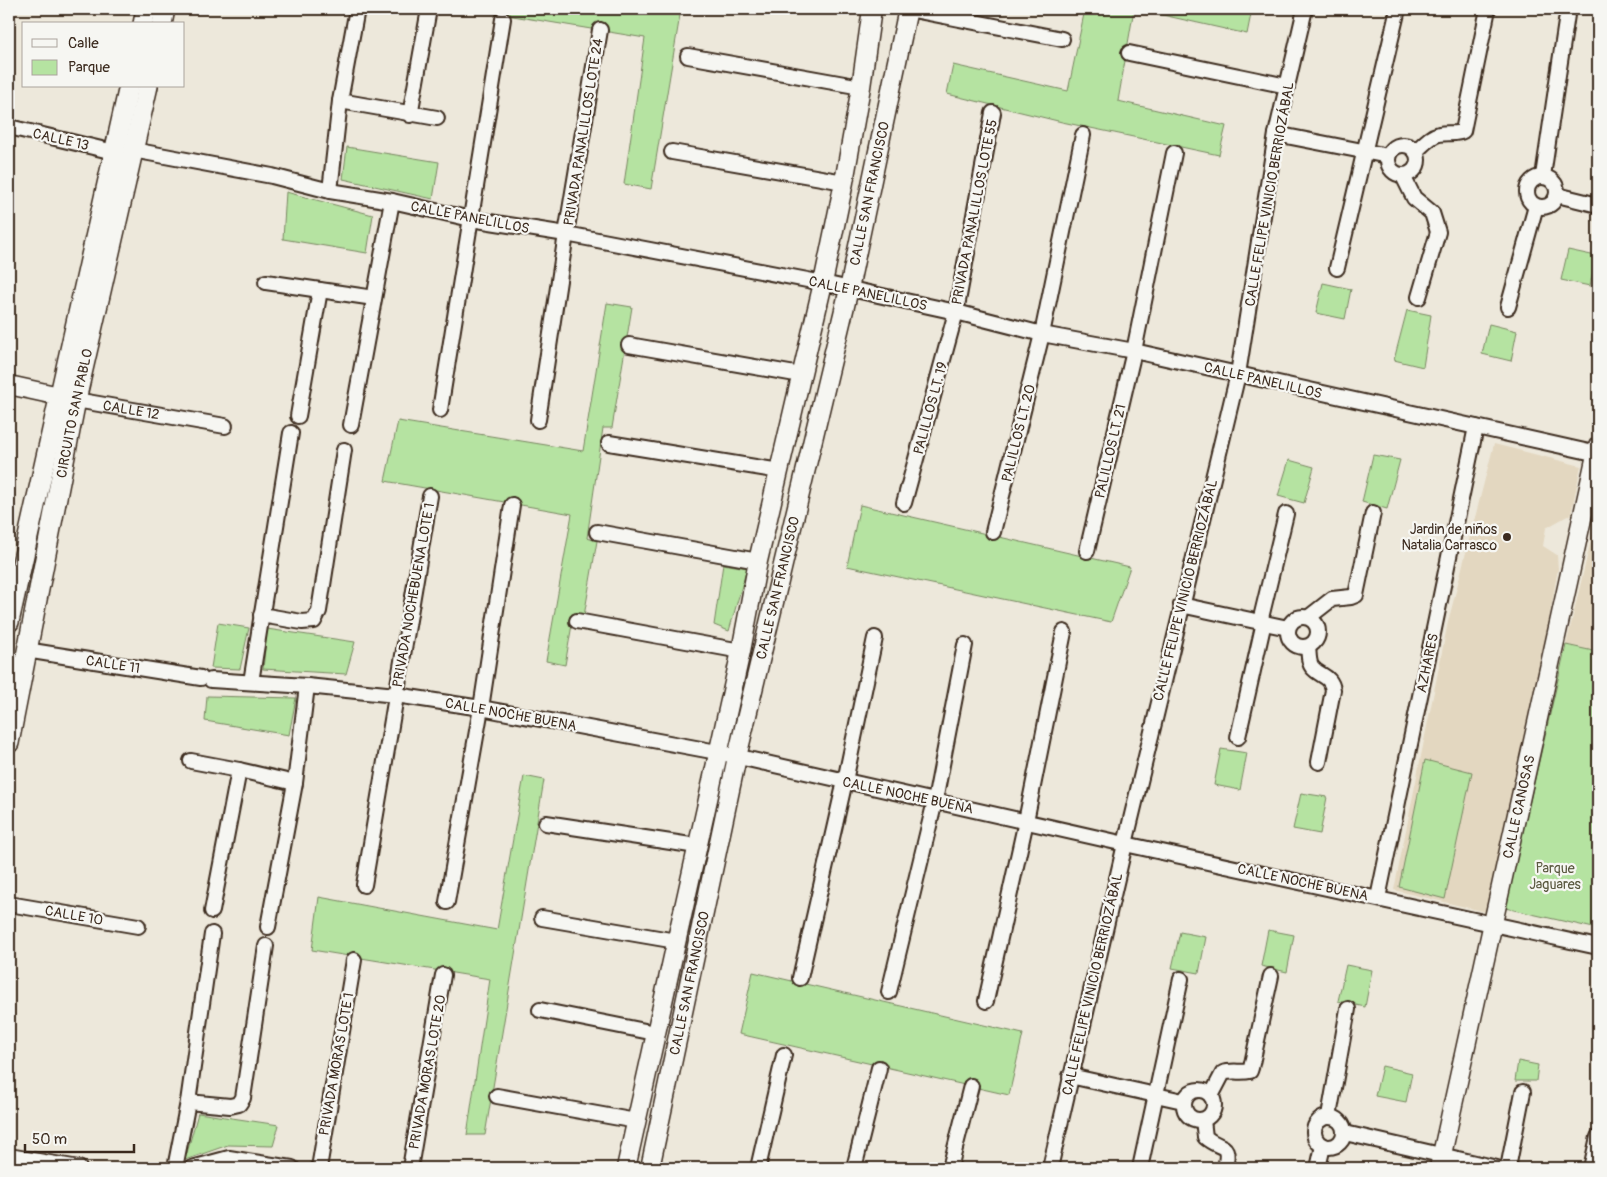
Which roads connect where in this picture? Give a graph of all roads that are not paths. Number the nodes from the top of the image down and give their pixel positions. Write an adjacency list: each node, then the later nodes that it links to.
1 (146, 9): 12 (main road)
2 (165, 9): 13 (main road)
3 (357, 9): 22 (street)
4 (429, 9): 24 (street)
5 (872, 9): 19 (street, CALLE SAN FRANCISCO)
6 (908, 9): 15 (street); 49 (street, CALLE SAN FRANCISCO)
7 (1305, 9): 18 (street, CALLE FELIPE VINICIO BERRIOZÁBAL)
8 (1398, 9): 33 (street)
9 (1488, 9): 30 (street)
10 (1567, 15): 37 (street)
11 (503, 19): 44 (street)
12 (143, 22)
13 (162, 22)
14 (600, 30): 45 (street, PRIVADA PANALILLOS LOTE 24)
15 (1062, 39)
16 (1129, 53): 18 (street)
17 (688, 56): 19 (street)
18 (1287, 86): 27 (street, CALLE FELIPE VINICIO BERRIOZÁBAL)
19 (861, 87): 38 (street, CALLE SAN FRANCISCO)
20 (129, 88): 31 (main road, CIRCUITO SAN PABLO)
21 (148, 88): 29 (main road, CIRCUITO SAN PABLO)
22 (340, 101): 24 (street); 39 (street)
23 (992, 113): 54 (street, PRIVADA PANALILLOS LOTE 55)
24 (410, 115): 25 (street)
25 (437, 118)
26 (9, 127): 31 (street, CALLE 13)
27 (1276, 134): 33 (street); 58 (street, CALLE FELIPE VINICIO BERRIOZÁBAL)
28 (1083, 135): 55 (street, PALILLOS LT. 20)
29 (133, 150): 39 (street, CALLE PANELILLOS); 61 (main road, CIRCUITO SAN PABLO)
30 (1416, 151): 35 (street); 36 (street)
31 (114, 152): 61 (main road, CIRCUITO SAN PABLO)
32 (672, 152): 38 (street)
33 (1364, 152): 35 (street); 46 (street)
34 (1174, 153): 57 (street, PALILLOS LT. 21)
35 (1388, 156): 36 (street)
36 (1403, 176): 51 (street)
37 (1543, 176): 40 (street); 43 (street)
38 (844, 182): 48 (street, CALLE SAN FRANCISCO)
39 (330, 191): 41 (street, CALLE PANELILLOS)
40 (1557, 195): 42 (street); 43 (street)
41 (392, 201): 44 (street, CALLE PANELILLOS); 52 (street)
42 (1598, 205)
43 (1536, 206): 53 (street)
44 (471, 219): 45 (street, CALLE PANELILLOS); 62 (street)
45 (566, 234): 48 (street, CALLE PANELILLOS); 64 (street, PRIVADA PANALILLOS LOTE 24)
46 (1337, 268)
47 (266, 282): 50 (street)
48 (823, 283): 49 (street, CALLE PANELILLOS); 59 (street, CALLE SAN FRANCISCO)
49 (849, 288): 54 (street, CALLE PANELILLOS); 103 (street, CALLE SAN FRANCISCO)
50 (320, 290): 52 (street); 63 (street)
51 (1419, 297)
52 (374, 298): 65 (street)
53 (1508, 307)
54 (956, 312): 55 (street, CALLE PANELILLOS); 74 (street, PALILLOS LT. 19)
55 (1042, 334): 57 (street, CALLE PANELILLOS); 79 (street, PALILLOS LT. 20)
56 (629, 345): 59 (street)
57 (1134, 351): 58 (street, CALLE PANELILLOS); 80 (street, PALILLOS LT. 21)
58 (1238, 374): 67 (street, CALLE PANELILLOS); 82 (street, CALLE FELIPE VINICIO BERRIOZÁBAL)
59 (801, 375): 72 (street, CALLE SAN FRANCISCO)
60 (9, 385): 61 (street, CALLE 12)
61 (67, 398): 66 (street, CALLE 12); 86 (main road, CIRCUITO SAN PABLO); 93 (main road, CIRCUITO SAN PABLO)
62 (440, 410)
63 (298, 416)
64 (538, 420)
65 (351, 425)
66 (225, 426)
67 (1476, 428): 71 (street, CALLE PANELILLOS); 115 (street, AZHARES)
68 (291, 432): 83 (street)
69 (609, 443): 72 (street)
70 (344, 450): 83 (street)
71 (1598, 451): 120 (street, CALLE CANOSAS)
72 (780, 471): 81 (street, CALLE SAN FRANCISCO)
73 (430, 496): 98 (street, PRIVADA NOCHEBUENA LOTE 1)
74 (904, 503)
75 (512, 505): 99 (street)
76 (1373, 513): 84 (street)
77 (1286, 514): 87 (street)
78 (597, 532): 81 (street)
79 (993, 532)
80 (1087, 551)
81 (758, 561): 94 (street, CALLE SAN FRANCISCO)
82 (1181, 605): 87 (street); 112 (street, CALLE FELIPE VINICIO BERRIOZÁBAL)
83 (261, 615): 96 (street)
84 (1309, 618): 88 (street); 92 (street)
85 (577, 621): 94 (street)
86 (9, 622)
87 (1262, 622): 88 (street); 100 (street)
88 (1288, 628): 92 (street)
89 (1064, 632): 110 (street)
90 (874, 638): 107 (street)
91 (965, 645): 109 (street)
92 (1308, 647): 105 (street)
93 (26, 650): 95 (street, CALLE 11); 101 (main road, CIRCUITO SAN PABLO)
94 (741, 651): 102 (street, CALLE SAN FRANCISCO)
95 (206, 679): 96 (street, CALLE NOCHE BUENA)
96 (251, 682): 97 (street, CALLE NOCHE BUENA)
97 (307, 686): 98 (street, CALLE NOCHE BUENA); 108 (street)
98 (396, 695): 99 (street, CALLE NOCHE BUENA); 114 (street, PRIVADA NOCHEBUENA LOTE 1)
99 (481, 708): 102 (street, CALLE NOCHE BUENA); 116 (street)
100 (1238, 736)
101 (9, 743)
102 (718, 752): 103 (street, CALLE NOCHE BUENA); 113 (street, CALLE SAN FRANCISCO)
103 (737, 757): 107 (street, CALLE NOCHE BUENA); 163 (street, CALLE SAN FRANCISCO)
104 (191, 761): 106 (street)
105 (1319, 762)
106 (239, 770): 108 (street); 118 (street)
107 (844, 781): 109 (street, CALLE NOCHE BUENA); 130 (street)
108 (295, 783): 122 (street)
109 (935, 801): 110 (street, CALLE NOCHE BUENA); 132 (street)
110 (1026, 821): 112 (street, CALLE NOCHE BUENA); 133 (street)
111 (546, 822): 113 (street)
112 (1125, 844): 115 (street, CALLE NOCHE BUENA); 139 (street, CALLE FELIPE VINICIO BERRIOZÁBAL)
113 (697, 846): 124 (street, CALLE SAN FRANCISCO)
114 (364, 885)
115 (1378, 898): 120 (street, CALLE NOCHE BUENA)
116 (447, 902)
117 (9, 904): 121 (street, CALLE 10)
118 (212, 911)
119 (542, 918): 124 (street)
120 (1494, 924): 126 (street, CALLE NOCHE BUENA); 154 (street, CALLE CANOSAS)
121 (138, 926)
122 (268, 928)
123 (212, 934): 146 (street)
124 (676, 941): 136 (street, CALLE SAN FRANCISCO)
125 (266, 946): 146 (street)
126 (1598, 947)
127 (354, 960): 160 (street, PRIVADA MORAS LOTE 1)
128 (443, 975): 161 (street, PRIVADA MORAS LOTE 20)
129 (1271, 976): 144 (street)
130 (800, 978)
131 (1181, 979): 142 (street)
132 (889, 992)
133 (986, 1002)
134 (1348, 1009): 147 (street)
135 (540, 1010): 136 (street)
136 (655, 1033): 149 (street, CALLE SAN FRANCISCO)
137 (784, 1055): 164 (street)
138 (879, 1068): 165 (street)
139 (1070, 1076): 142 (street); 167 (street, CALLE FELIPE VINICIO BERRIOZÁBAL)
140 (970, 1086): 166 (street)
141 (1523, 1092): 172 (street)
142 (1156, 1095): 145 (street); 168 (street)
143 (497, 1096): 149 (street)
144 (1211, 1096): 145 (street); 148 (street)
145 (1183, 1101): 148 (street)
146 (188, 1102): 157 (street)
147 (1329, 1116): 150 (street); 152 (street)
148 (1203, 1120): 169 (street)
149 (636, 1121): 162 (street, CALLE SAN FRANCISCO)
150 (1344, 1133): 152 (street); 154 (street)
151 (1598, 1137): 173 (street)
152 (1323, 1146): 170 (street)
153 (9, 1156): 156 (street)
154 (1440, 1162): 171 (street)
155 (228, 1163): 158 (street); 159 (street)
156 (79, 1168)
157 (174, 1168)
158 (192, 1168)
159 (292, 1168)
160 (319, 1168)
161 (410, 1168)
162 (626, 1168)
163 (650, 1168)
164 (758, 1168)
165 (854, 1168)
166 (950, 1168)
167 (1050, 1168)
168 (1140, 1168)
169 (1225, 1168)
170 (1318, 1168)
171 (1497, 1168)
172 (1508, 1168)
173 (1590, 1168)

